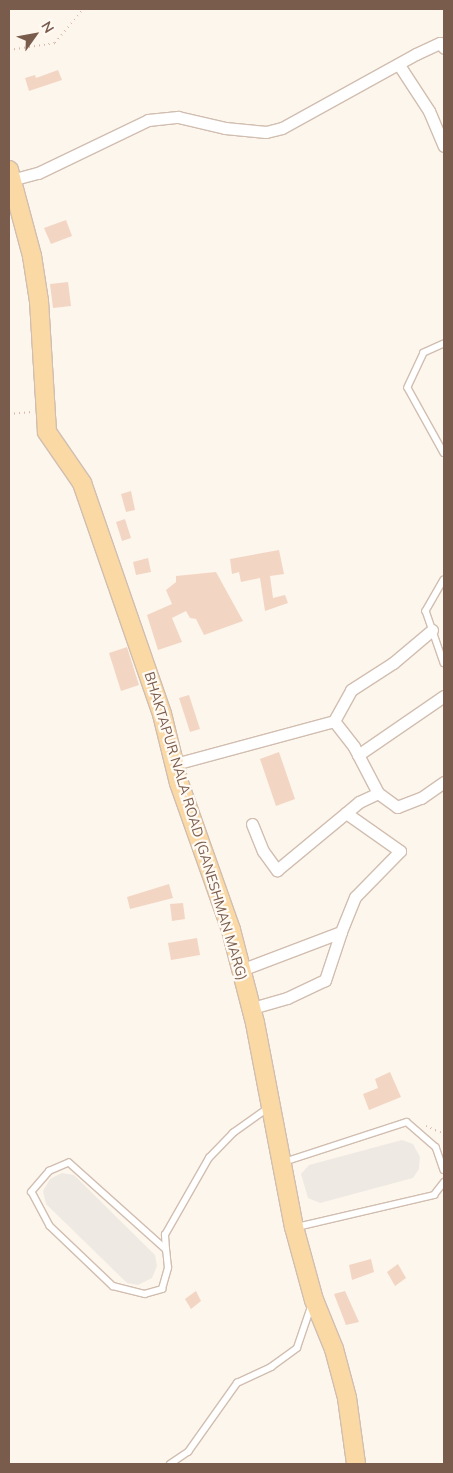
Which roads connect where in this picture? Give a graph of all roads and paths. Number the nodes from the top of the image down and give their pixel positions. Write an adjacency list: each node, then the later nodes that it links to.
1 (83, 9): 3 (path)
2 (444, 48): 4 (street)
3 (9, 50)
4 (399, 65): 5 (street); 6 (street)
5 (444, 146)
6 (10, 175): 8 (main road, BHAKTAPUR NALA ROAD (GANESHMAN MARG))
7 (444, 344): 10 (lane)
8 (44, 411): 9 (path); 17 (main road, BHAKTAPUR NALA ROAD (GANESHMAN MARG))
9 (9, 414)
10 (444, 453)
11 (444, 580): 12 (lane)
12 (432, 630): 13 (lane); 15 (street)
13 (444, 663)
14 (444, 696): 16 (street)
15 (334, 721): 16 (street); 17 (street)
16 (358, 755): 19 (street)
17 (176, 764): 23 (main road, BHAKTAPUR NALA ROAD (GANESHMAN MARG))
18 (444, 782): 19 (street)
19 (378, 793): 20 (street)
20 (346, 813): 21 (street); 22 (street)
21 (252, 824)
22 (341, 932): 23 (street); 24 (street)
23 (241, 970): 24 (main road, BHAKTAPUR NALA ROAD (GANESHMAN MARG))
24 (251, 1008): 25 (main road, BHAKTAPUR NALA ROAD (GANESHMAN MARG))
25 (272, 1106): 26 (main road, BHAKTAPUR NALA ROAD (GANESHMAN MARG)); 30 (lane)
26 (282, 1163): 27 (lane); 29 (main road, BHAKTAPUR NALA ROAD (GANESHMAN MARG))
27 (444, 1170)
28 (444, 1182): 29 (lane)
29 (294, 1227): 31 (main road, BHAKTAPUR NALA ROAD (GANESHMAN MARG))
30 (166, 1250): 30 (lane)
31 (314, 1300): 32 (lane); 33 (main road, BHAKTAPUR NALA ROAD (GANESHMAN MARG))
32 (170, 1464)
33 (356, 1464)

